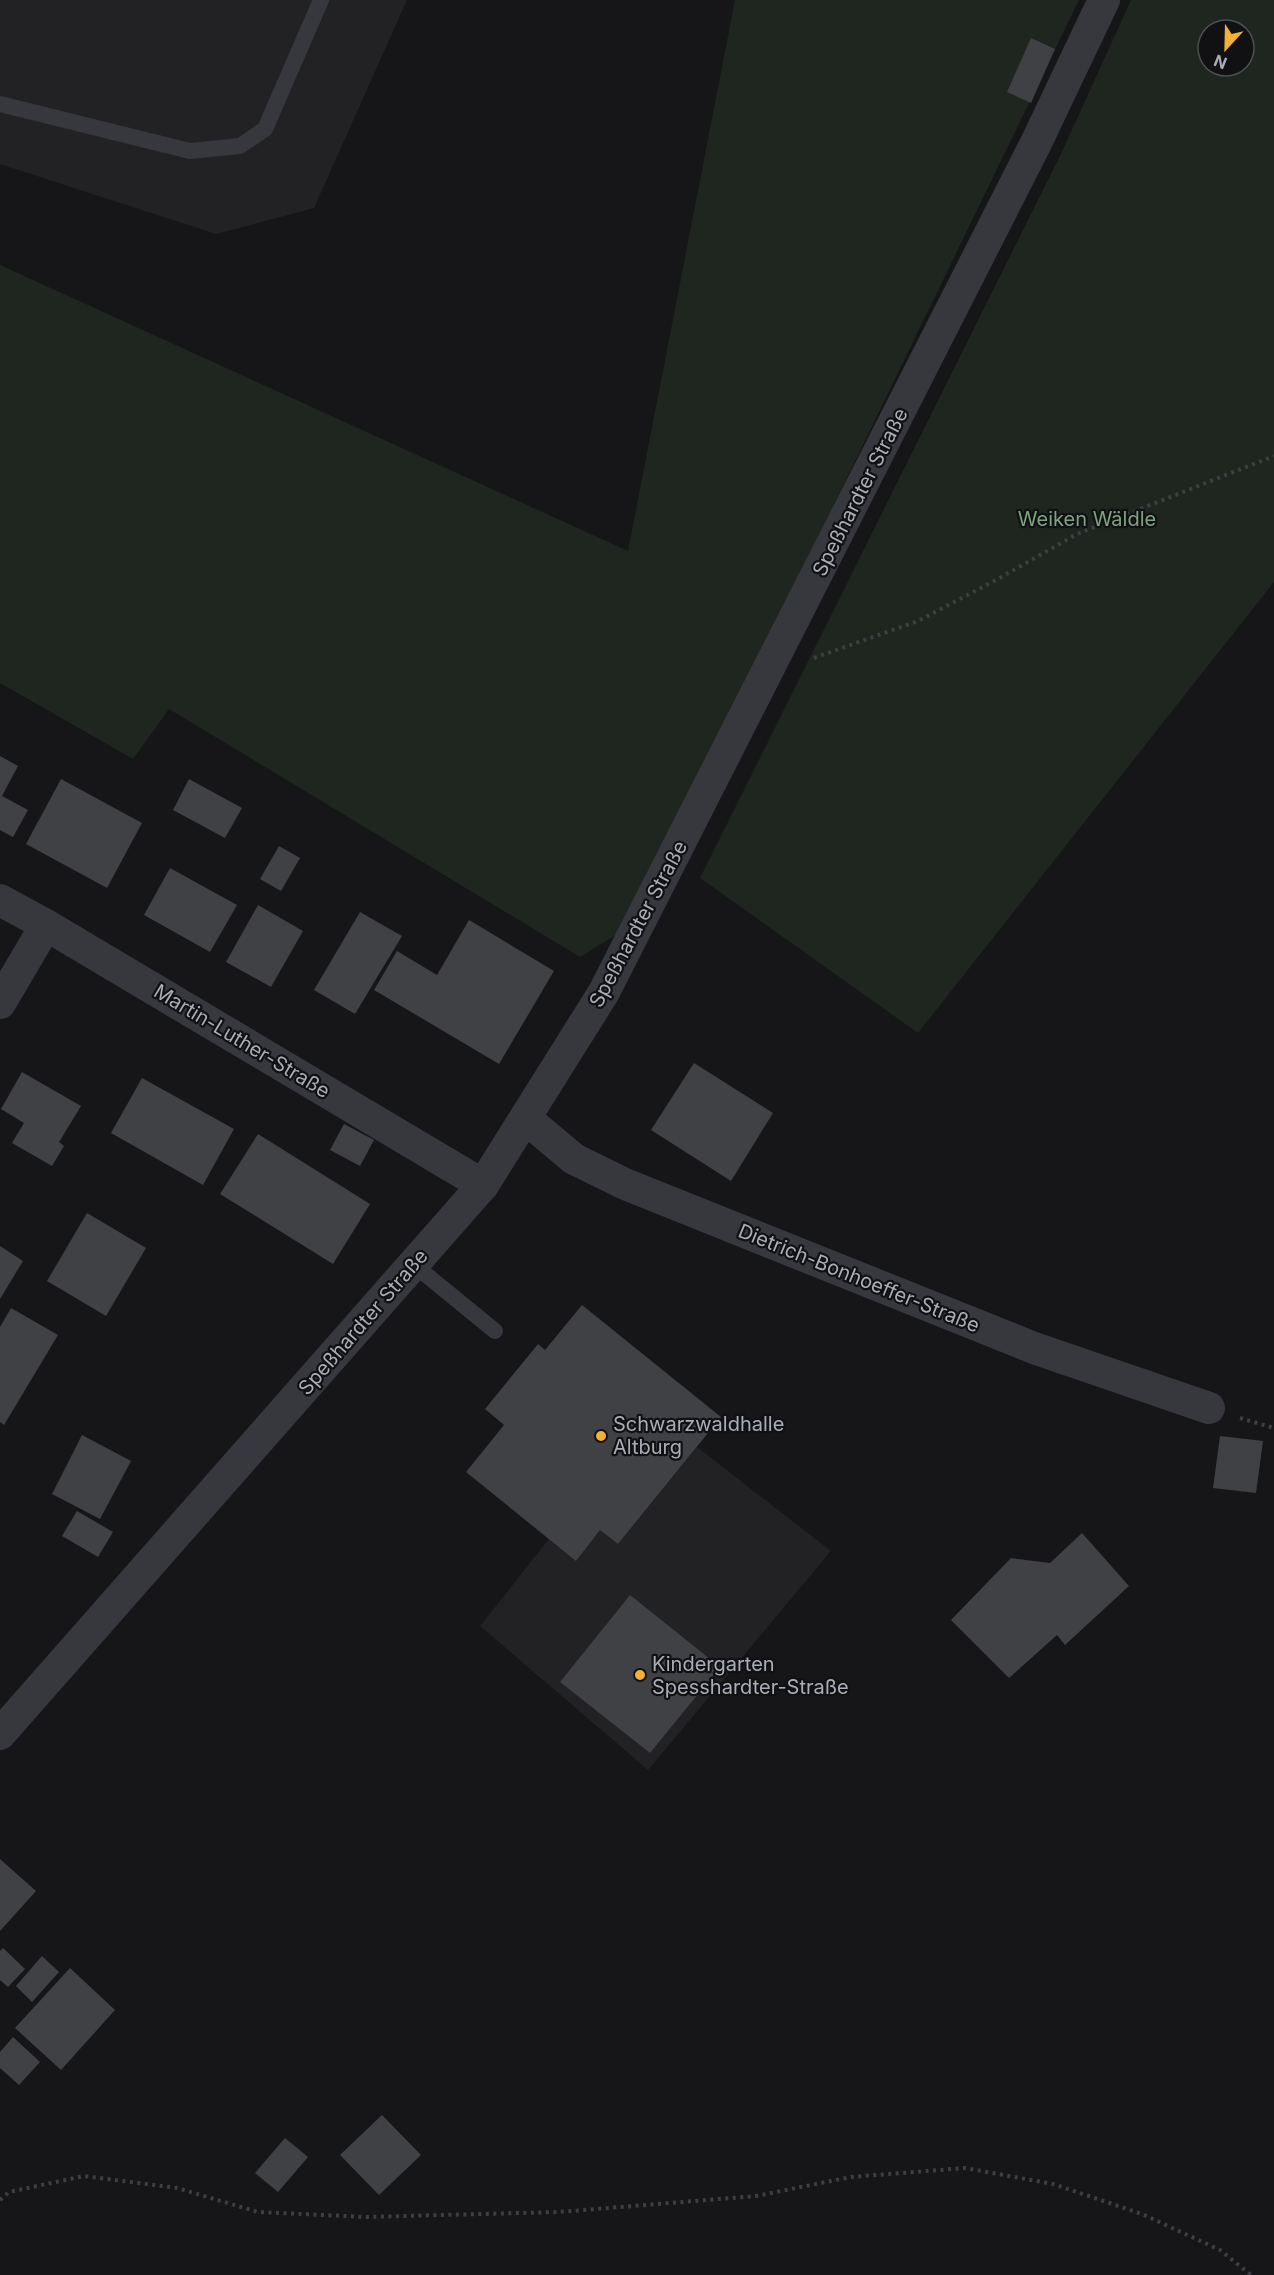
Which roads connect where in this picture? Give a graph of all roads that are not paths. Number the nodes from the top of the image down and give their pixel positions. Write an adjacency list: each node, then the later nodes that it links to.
1 (321, 0): 3 (lane)
2 (1104, 0): 7 (street, Speßhardter Straße)
3 (0, 104)
4 (0, 900): 5 (street, Martin-Luther-Straße)
5 (46, 925): 6 (street); 8 (street, Martin-Luther-Straße)
6 (0, 1003)
7 (525, 1118): 8 (street, Speßhardter Straße); 11 (street, Dietrich-Bonhoeffer-Straße)
8 (483, 1185): 9 (street, Speßhardter Straße)
9 (413, 1264): 10 (lane); 12 (street, Speßhardter Straße)
10 (495, 1331)
11 (1209, 1408)
12 (1, 1731)

